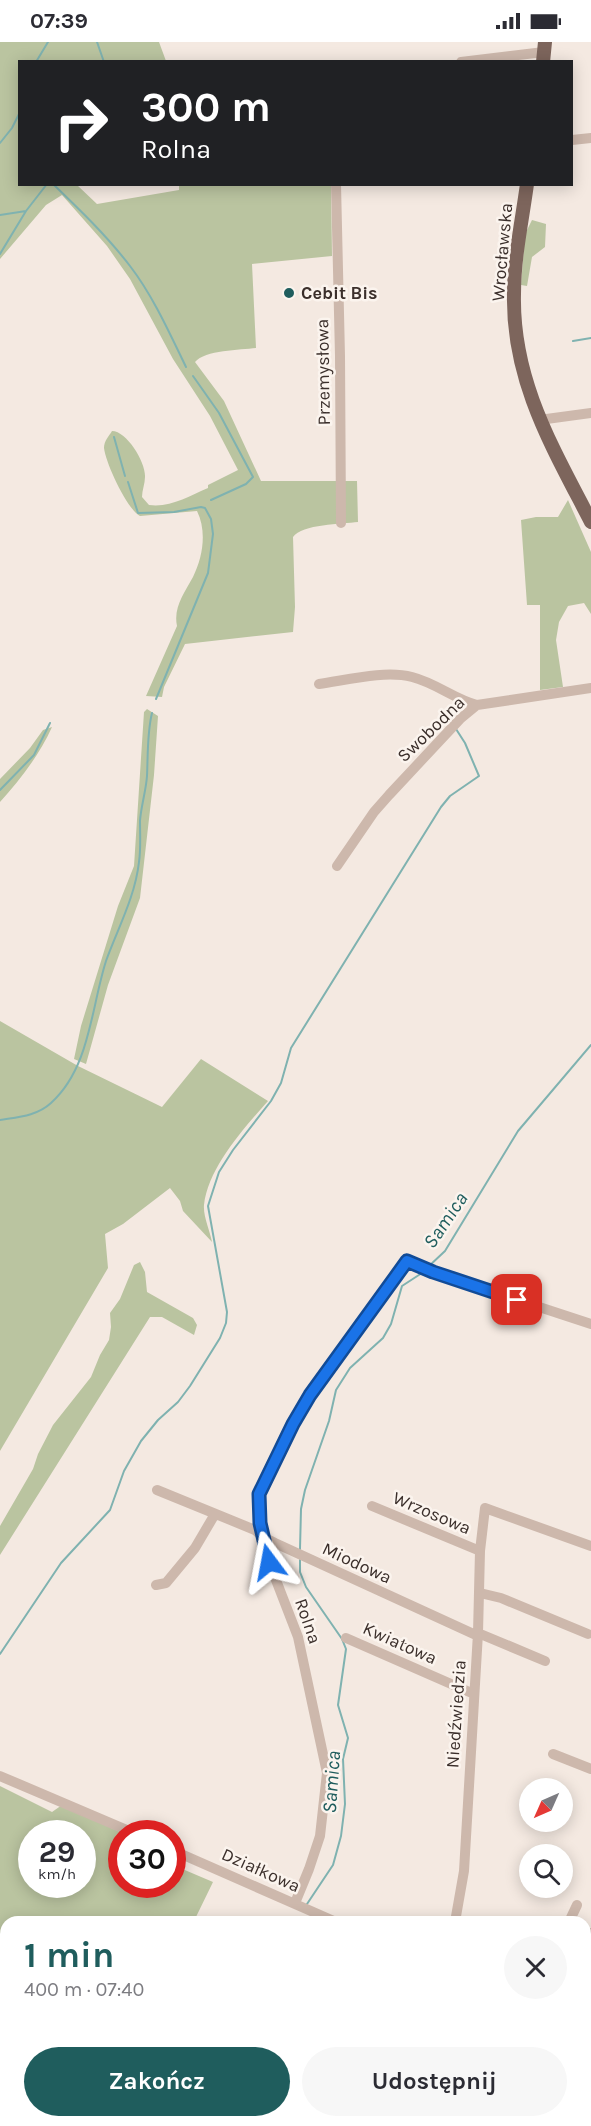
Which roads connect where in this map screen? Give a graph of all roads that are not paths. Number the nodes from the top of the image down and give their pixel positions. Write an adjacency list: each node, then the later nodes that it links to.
1 (544, 52): 2 (street)
2 (477, 60)
3 (591, 138): 4 (street)
4 (573, 140)
5 (336, 186): 10 (street, Przemysłowa)
6 (527, 186): 8 (main road, Wrocławska)
7 (591, 413): 8 (street)
8 (539, 420): 9 (main road, Wrocławska)
9 (590, 520)
10 (340, 523)
11 (319, 684): 13 (street)
12 (591, 688): 13 (street, Swobodna)
13 (477, 705): 14 (street, Swobodna)
14 (336, 866)
15 (591, 1324): 19 (street, Rolna)
16 (157, 1490): 18 (street, Miodowa)
17 (372, 1506): 21 (street, Wrzosowa)
18 (215, 1514): 19 (street, Miodowa); 22 (street)
19 (263, 1537): 24 (street, Miodowa); 34 (street, Rolna)
20 (591, 1546): 21 (street, Niedźwiedzia)
21 (480, 1551): 23 (street, Niedźwiedzia)
22 (156, 1585)
23 (480, 1593): 24 (street, Niedźwiedzia); 25 (street)
24 (478, 1634): 27 (street, Miodowa); 28 (street, Niedźwiedzia)
25 (588, 1634)
26 (346, 1638): 28 (street, Kwiatowa)
27 (545, 1661)
28 (474, 1694): 37 (street, Niedźwiedzia)
29 (553, 1754): 30 (street)
30 (591, 1769)
31 (0, 1776): 32 (street)
32 (108, 1822)
33 (186, 1856): 34 (street, Działkowa)
34 (295, 1903): 36 (street, Działkowa)
35 (578, 1905): 38 (street)
36 (323, 1916)
37 (455, 1916)
38 (572, 1916)

